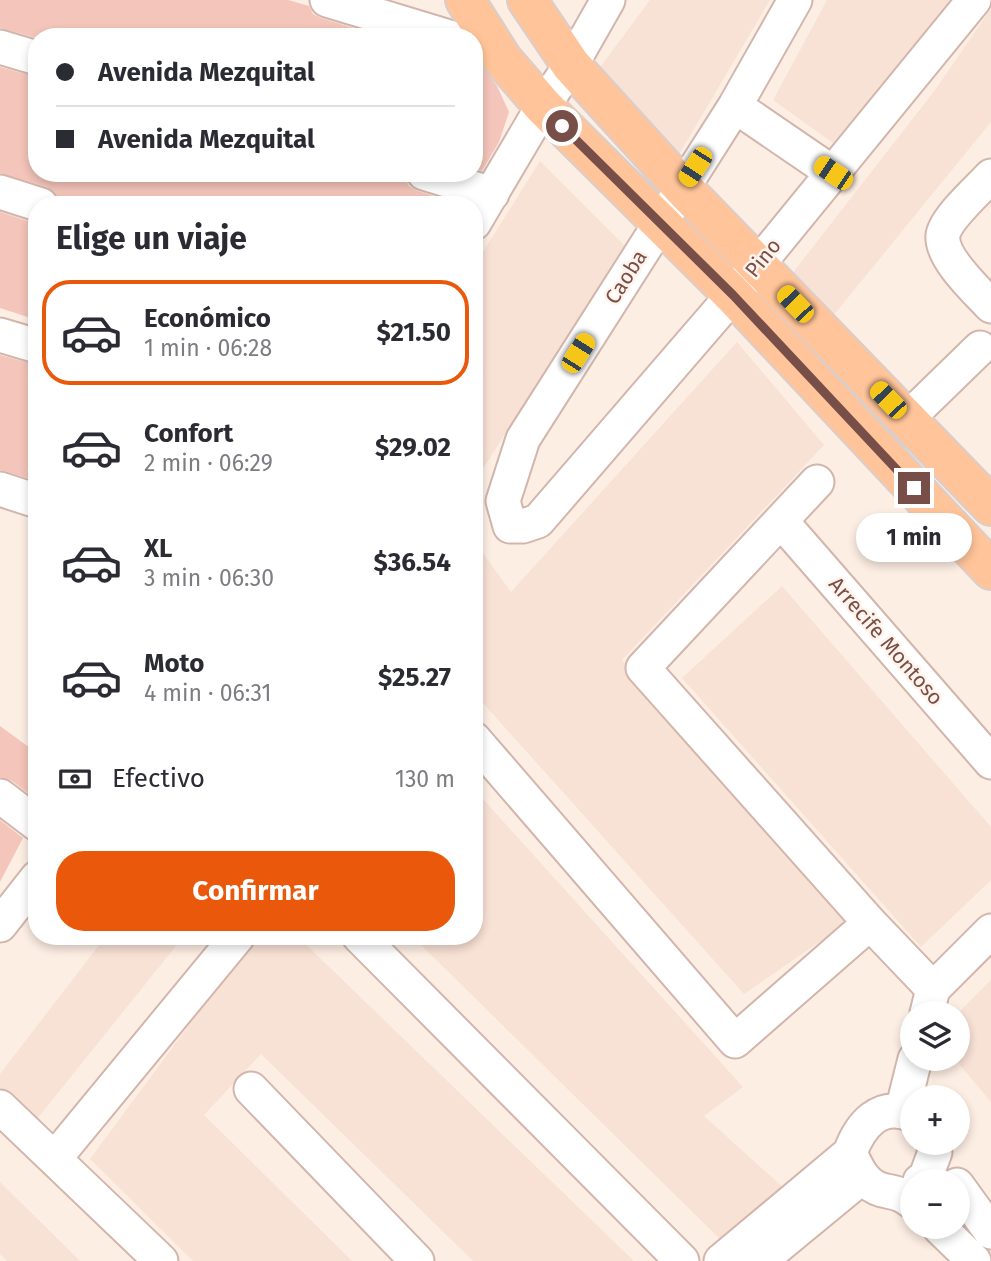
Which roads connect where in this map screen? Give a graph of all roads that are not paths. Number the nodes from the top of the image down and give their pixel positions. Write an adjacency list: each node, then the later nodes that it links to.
1 (327, 0): 7 (street)
2 (465, 0): 8 (main road)
3 (527, 0): 12 (main road)
4 (608, 0): 12 (street)
5 (795, 0): 13 (street, Caoba)
6 (974, 0): 15 (street, Pino)
7 (419, 28)
8 (478, 28)
9 (0, 47): 11 (street)
10 (486, 47): 14 (main road)
11 (28, 55)
12 (571, 65): 14 (street); 18 (main road)
13 (735, 106): 15 (street); 18 (street, Caoba)
14 (543, 107): 20 (street); 23 (main road)
15 (833, 173): 24 (street, Pino)
16 (991, 176): 26 (street)
17 (453, 182): 20 (street)
18 (682, 187): 23 (street, Caoba); 24 (main road)
19 (0, 192): 21 (street)
20 (492, 194): 22 (street)
21 (28, 201)
22 (483, 208)
23 (660, 223): 25 (main road); 36 (street, Caoba)
24 (758, 266): 25 (street, Pino); 30 (main road)
25 (733, 295): 36 (street, Pino); 37 (main road)
26 (991, 306)
27 (0, 335): 28 (street)
28 (28, 343)
29 (980, 348): 30 (street)
30 (906, 419): 34 (main road)
31 (817, 482): 35 (street)
32 (0, 489): 33 (street)
33 (28, 498)
34 (991, 506)
35 (781, 521): 39 (street, Arrecife Montoso); 43 (street)
36 (510, 526)
37 (991, 569)
38 (483, 749): 43 (street)
39 (991, 762)
40 (0, 796): 41 (street)
41 (28, 817)
42 (28, 889): 44 (street)
43 (870, 923): 48 (street)
44 (0, 925)
45 (991, 931): 48 (street)
46 (231, 945): 52 (street)
47 (368, 945): 60 (street)
48 (930, 1001)
49 (251, 1089): 59 (street)
50 (0, 1107): 52 (street)
51 (900, 1113): 53 (street)
52 (55, 1158): 58 (street)
53 (856, 1165): 54 (street); 61 (street); 62 (street)
54 (900, 1190)
55 (970, 1203): 56 (street)
56 (991, 1232)
57 (951, 1239): 63 (street)
58 (161, 1261)
59 (417, 1261)
60 (682, 1261)
61 (721, 1261)
62 (760, 1261)
63 (974, 1261)

